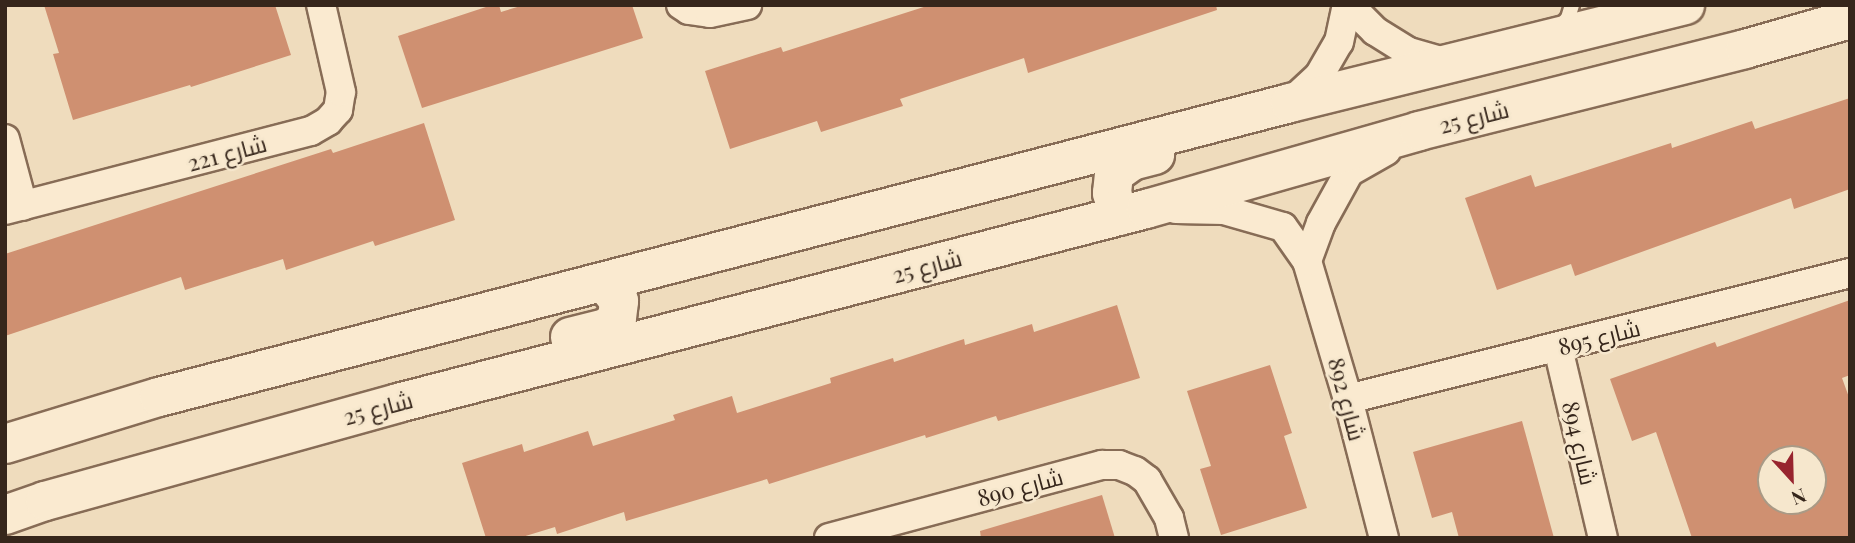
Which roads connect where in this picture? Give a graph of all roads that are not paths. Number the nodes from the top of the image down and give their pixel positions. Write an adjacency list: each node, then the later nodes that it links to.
1 (321, 5): 14 (street, شارع 221)
2 (681, 5): 3 (street)
3 (747, 5)
4 (1348, 5): 10 (street); 11 (street)
5 (1572, 5): 9 (lane)
6 (1685, 5): 7 (street)
7 (1633, 10): 9 (street)
8 (1850, 19): 12 (street, شارع 25)
9 (1551, 39): 10 (street)
10 (1447, 63): 11 (street)
11 (1290, 103): 15 (street); 18 (street)
12 (1419, 131): 15 (street, شارع 25); 16 (street)
13 (5, 139): 14 (street)
14 (14, 208)
15 (1133, 212): 16 (street, شارع 892); 21 (street, شارع 25)
16 (1307, 261): 20 (street, شارع 892)
17 (1850, 273): 19 (street, شارع 895)
18 (604, 282): 21 (street); 22 (street)
19 (1558, 348): 20 (street, شارع 895); 27 (street, شارع 894)
20 (1348, 399): 26 (street, شارع 892)
21 (291, 433): 23 (street, شارع 25)
22 (5, 444)
23 (5, 515)
24 (831, 538): 25 (street, شارع 890)
25 (1174, 538)
26 (1384, 538)
27 (1602, 538)

